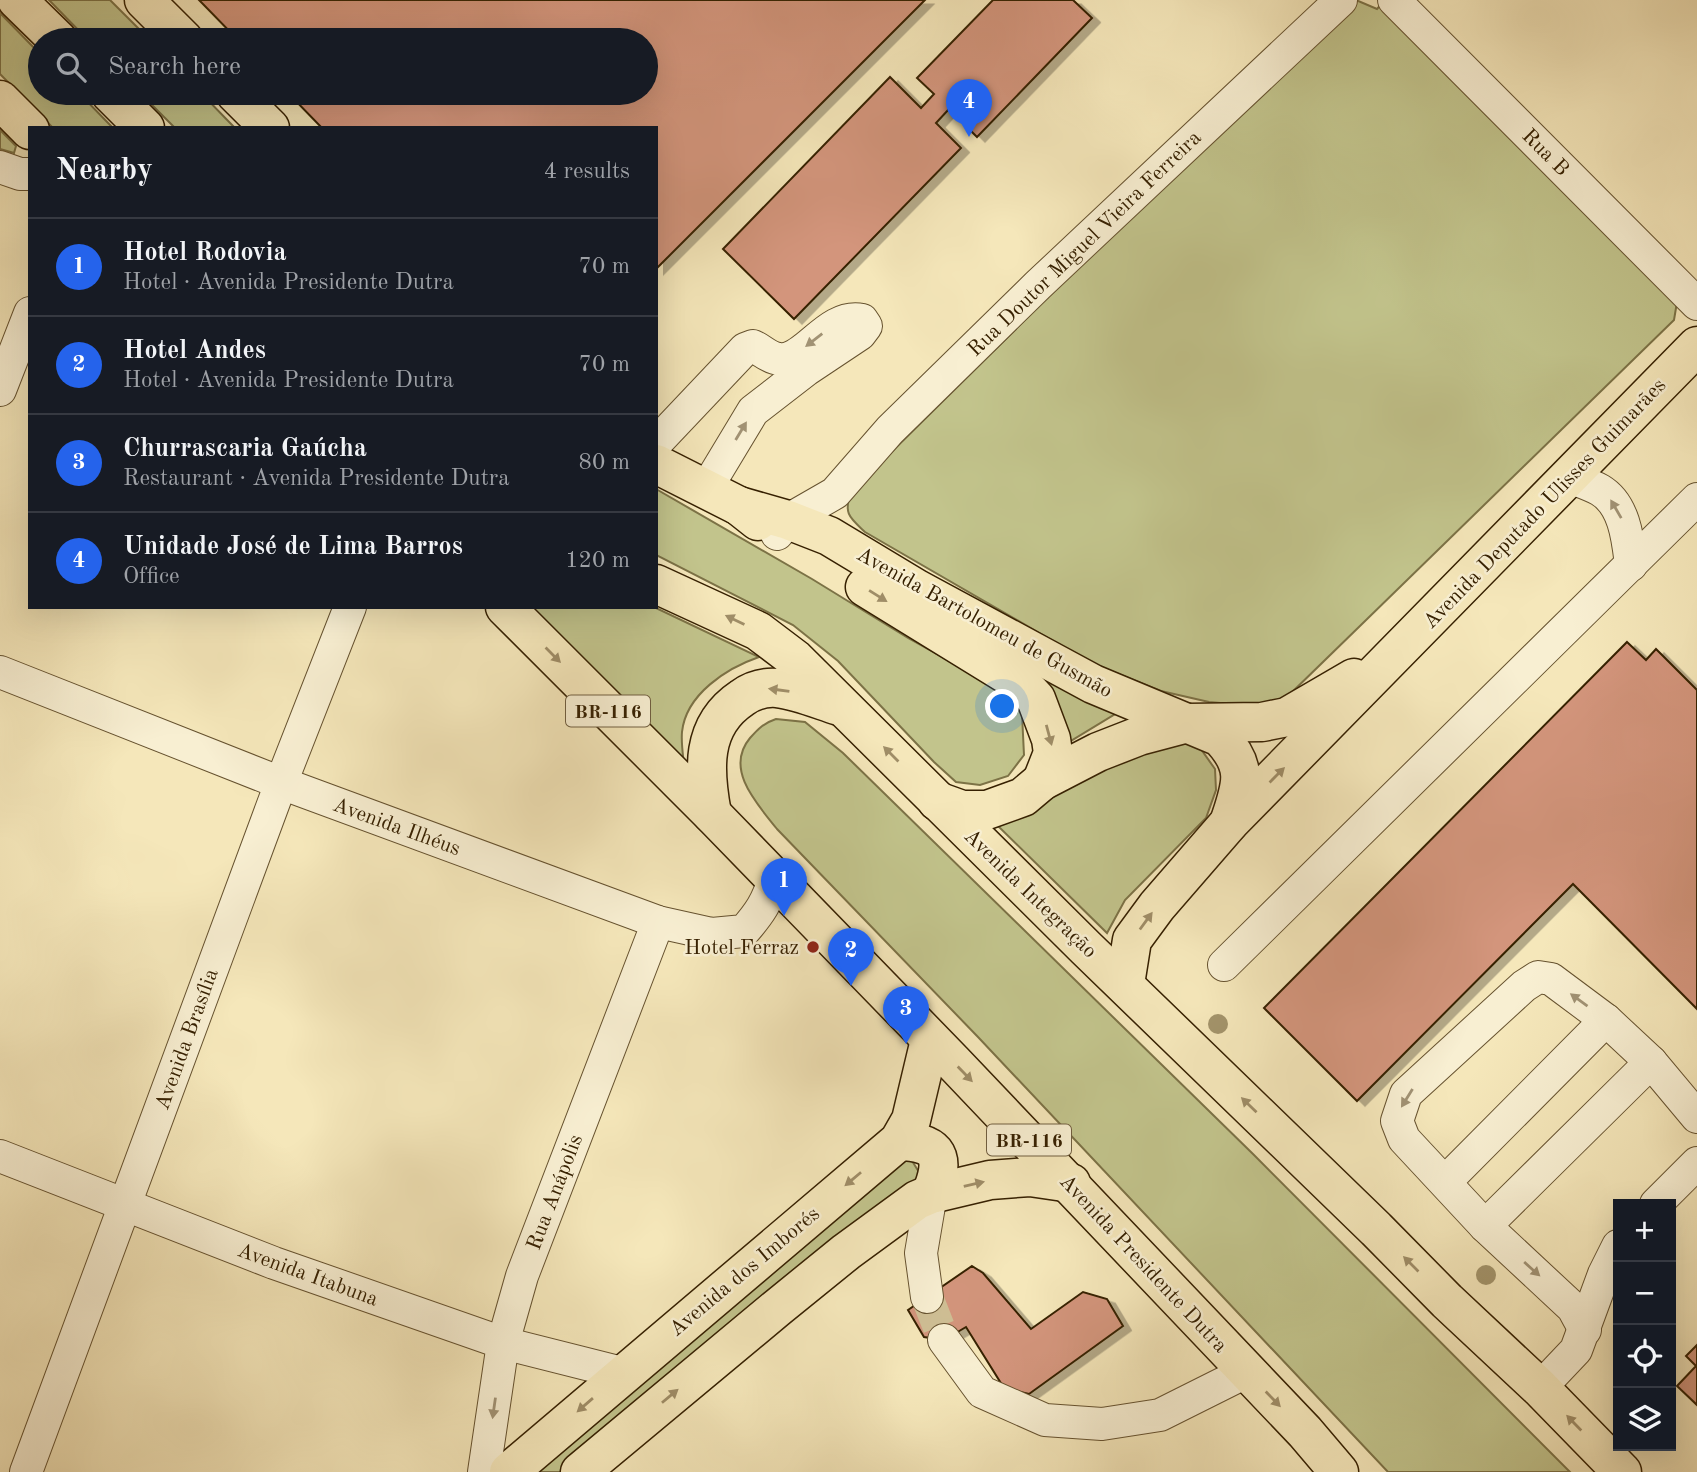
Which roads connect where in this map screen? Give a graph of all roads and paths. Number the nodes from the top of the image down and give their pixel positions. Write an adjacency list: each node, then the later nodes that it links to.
1 (18, 0): 5 (main road)
2 (144, 0): 6 (main road)
3 (1341, 0): 20 (street, Rua Doutor Miguel Vieira Ferreira)
4 (1394, 0): 13 (street, Rua B)
5 (46, 28)
6 (172, 28)
7 (0, 100): 12 (main road)
8 (122, 105): 10 (main road)
9 (247, 105): 11 (main road)
10 (143, 126)
11 (268, 126)
12 (28, 128)
13 (1697, 304)
14 (28, 318): 16 (street)
15 (1697, 346): 19 (main road, Avenida Deputado Ulisses Guimarães)
16 (0, 390)
17 (658, 441): 21 (street, one-way to 17)
18 (658, 465): 21 (main road, Avenida Bartolomeu de Gusmão)
19 (1569, 477): 25 (street, one-way to 19); 29 (main road, Avenida Deputado Ulisses Guimarães)
20 (835, 493): 23 (street); 24 (street)
21 (722, 498): 23 (main road, Avenida Bartolomeu de Gusmão)
22 (1697, 499): 25 (street)
23 (782, 527): 24 (main road, Avenida Bartolomeu de Gusmão)
24 (824, 547): 32 (main road, Avenida Bartolomeu de Gusmão); 33 (main road, Avenida Bartolomeu de Gusmão, one-way to 33)
25 (1631, 565): 40 (street)
26 (658, 585): 31 (main road, one-way to 26)
27 (349, 609): 34 (street, Avenida Brasília)
28 (507, 609): 36 (main road, Avenida Presidente Dutra / BR-116, one-way to 36)
29 (1391, 659): 32 (main road, Avenida Deputado Ulisses Guimarães); 37 (main road, Avenida Deputado Ulisses Guimarães, one-way to 29)
30 (0, 672): 34 (street, Avenida Ilhéus)
31 (845, 707): 35 (main road, one-way to 31); 36 (main road, one-way to 36)
32 (1188, 723): 33 (main road); 37 (main road, Avenida Bartolomeu de Gusmão)
33 (1042, 782): 35 (main road)
34 (281, 783): 39 (street, Avenida Ilhéus); 53 (street, Avenida Brasília)
35 (937, 800): 41 (main road, Avenida Integração)
36 (712, 814): 38 (main road, Avenida Presidente Dutra / BR-116)
37 (1229, 823): 41 (main road, Avenida Deputado Ulisses Guimarães, one-way to 37)
38 (774, 879): 39 (street, Avenida Ilhéus); 43 (main road, Avenida Presidente Dutra / BR-116)
39 (658, 922): 59 (street, Rua Anápolis)
40 (1224, 965)
41 (1125, 984): 62 (main road, one-way to 41)
42 (1606, 1020): 44 (street); 49 (street); 49 (street, one-way to 49)
43 (930, 1040): 46 (main road, Avenida dos Imborés); 50 (main road, Avenida Presidente Dutra / BR-116, one-way to 50)
44 (1651, 1062): 45 (street); 54 (street)
45 (1697, 1117)
46 (899, 1141): 51 (main road); 61 (main road, Avenida dos Imborés, one-way to 61)
47 (0, 1156): 53 (street, Avenida Itabuna)
48 (1697, 1163): 52 (street)
49 (1445, 1182): 54 (street)
50 (1071, 1183): 51 (main road, one-way to 50); 60 (main road, Avenida Presidente Dutra / BR-116)
51 (932, 1194): 56 (street); 66 (main road, one-way to 51)
52 (1661, 1199)
53 (125, 1205): 59 (street, Avenida Itabuna); 63 (street, Avenida Brasília)
54 (1485, 1226): 57 (street, one-way to 57)
55 (1613, 1256): 57 (street)
56 (927, 1297)
57 (1585, 1330): 62 (street)
58 (944, 1340): 60 (street)
59 (503, 1343): 61 (street, Avenida Itabuna); 64 (street, Rua Anápolis, one-way to 64)
60 (1246, 1372): 67 (main road, Avenida Presidente Dutra / BR-116, one-way to 67)
61 (622, 1373): 65 (main road, Avenida dos Imborés, one-way to 65)
62 (1540, 1388): 68 (main road, one-way to 62)
63 (26, 1472)
64 (484, 1472)
65 (509, 1472)
66 (580, 1472)
67 (1339, 1472)
68 (1622, 1472)

